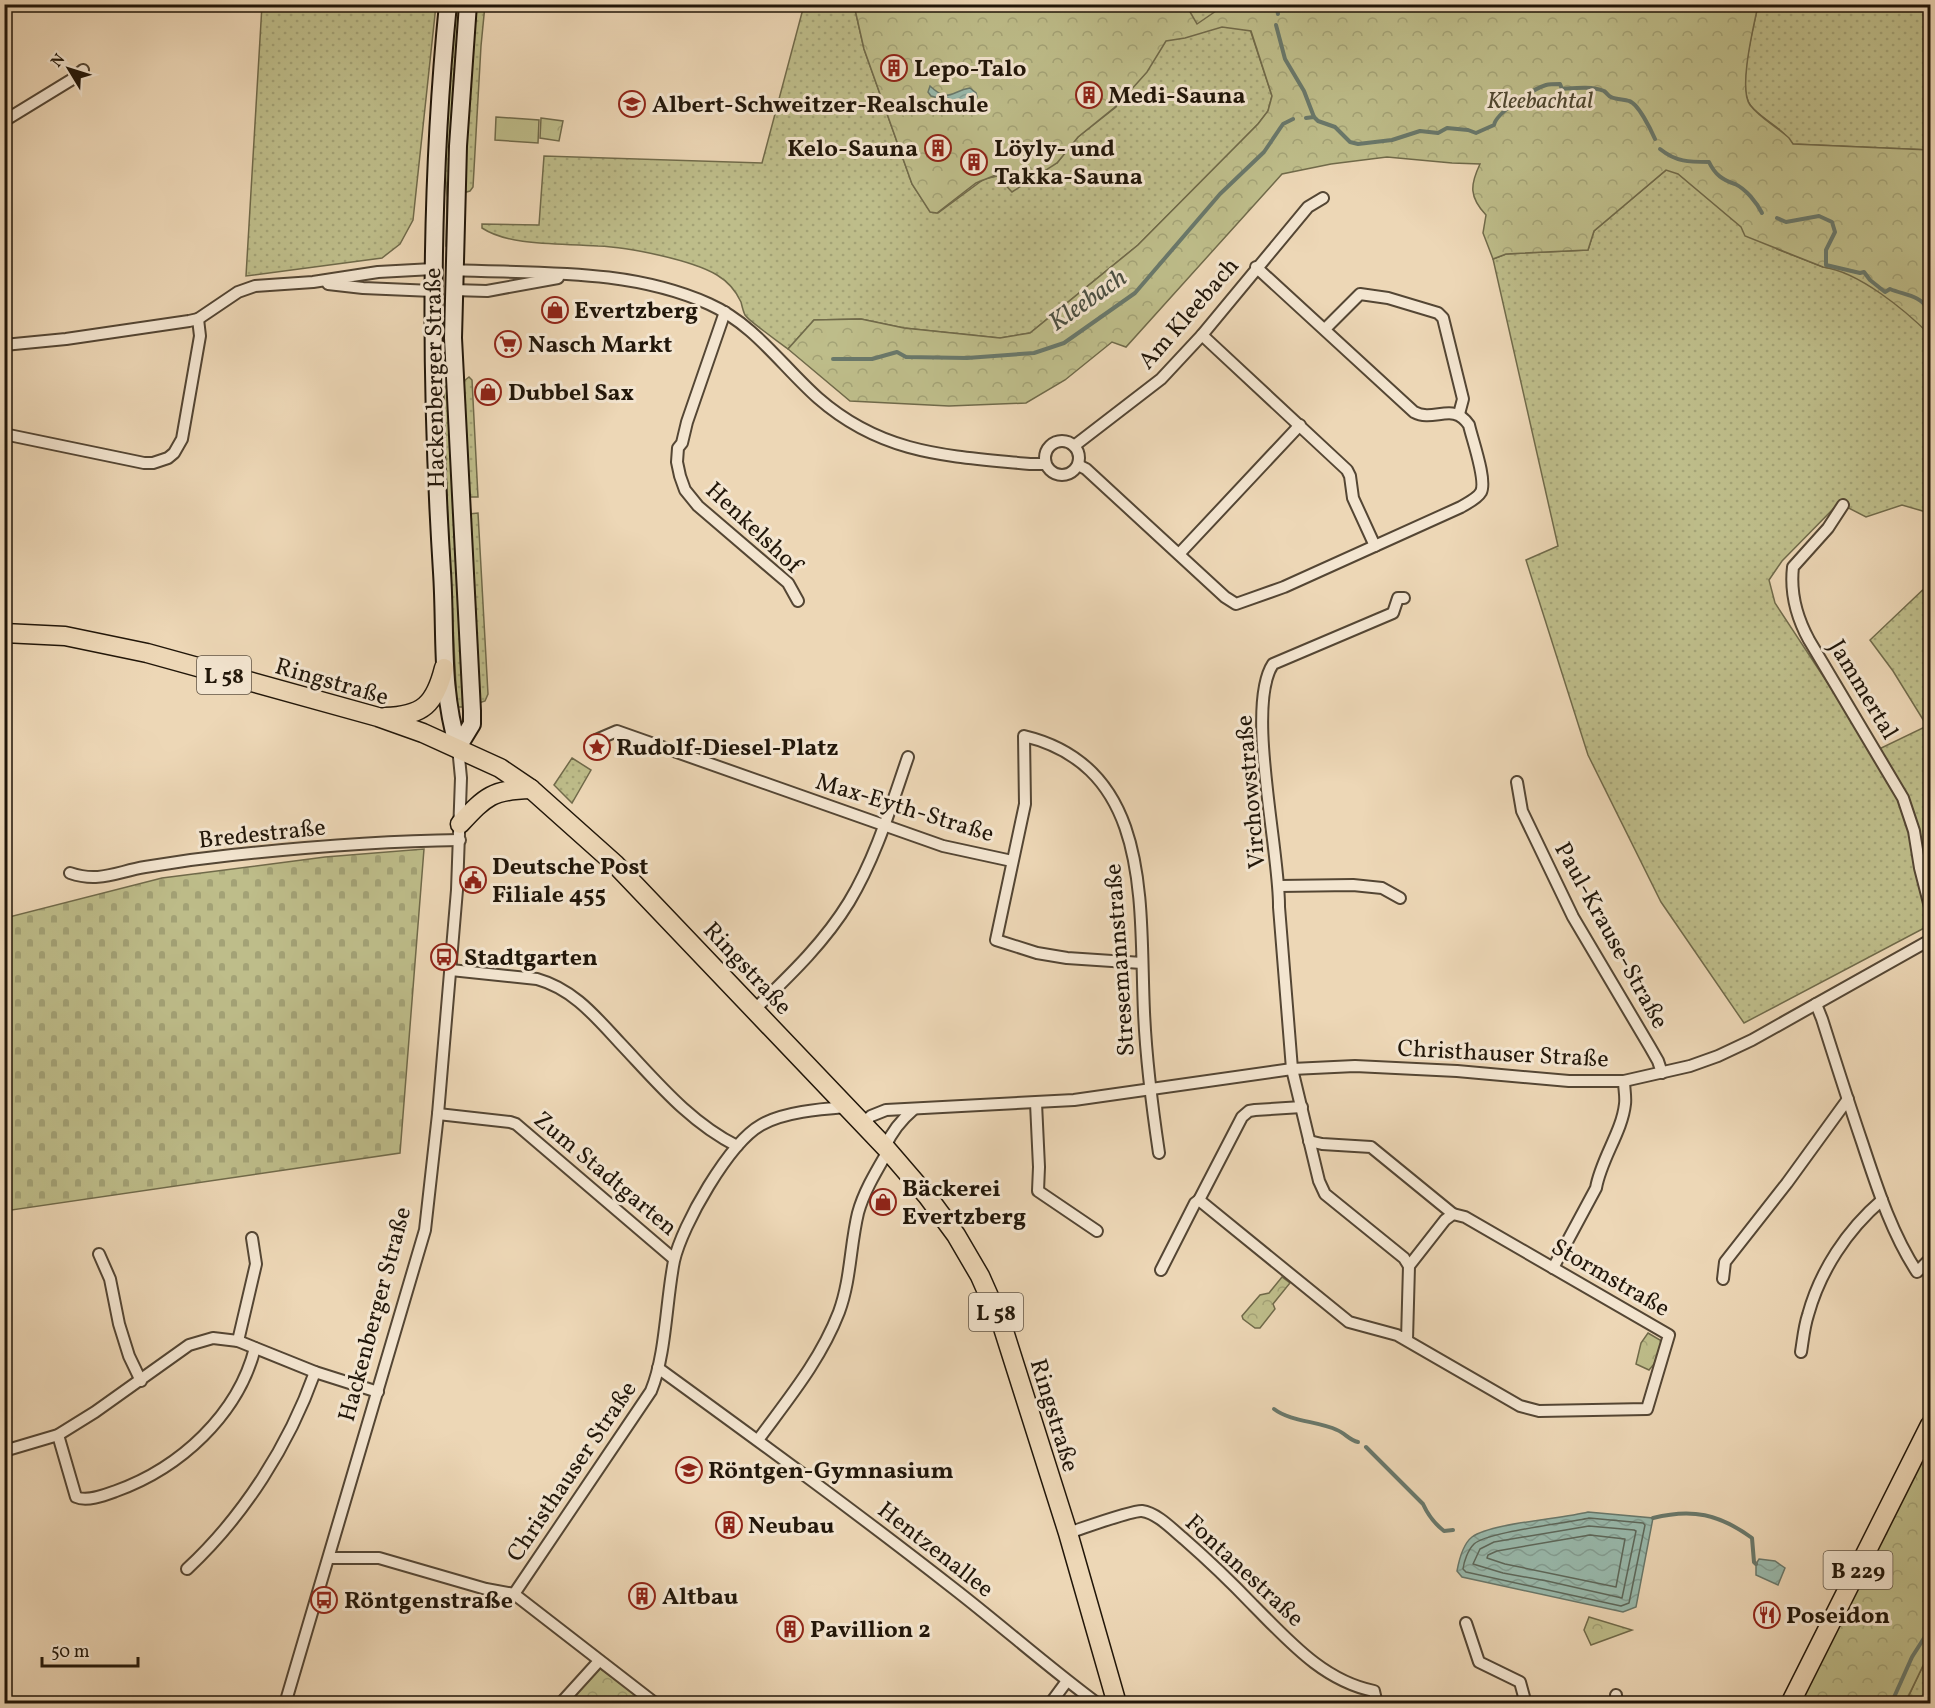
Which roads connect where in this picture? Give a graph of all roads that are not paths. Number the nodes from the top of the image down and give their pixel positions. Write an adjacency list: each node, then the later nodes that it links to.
1 (448, 4): 7 (street, Hackenberger Straße)
2 (468, 4): 8 (street, Hackenberger Straße)
3 (83, 70): 4 (street)
4 (4, 121)
5 (1323, 198): 6 (street, Am Kleebach)
6 (1256, 267): 15 (street); 16 (street, Am Kleebach)
7 (433, 269): 8 (street); 10 (street); 12 (street, Hackenberger Straße)
8 (454, 270): 9 (street); 11 (street, Hackenberger Straße)
9 (582, 275): 11 (street); 13 (street)
10 (313, 282): 12 (street); 14 (street)
11 (453, 290): 12 (street); 33 (street, Hackenberger Straße)
12 (433, 291): 30 (street, Hackenberger Straße)
13 (725, 312): 22 (street); 28 (street, Henkelshof)
14 (198, 318): 17 (street); 20 (street)
15 (1325, 329): 18 (street); 18 (street)
16 (1202, 335): 19 (street); 21 (street, Am Kleebach)
17 (4, 345)
18 (1460, 414): 25 (street)
19 (1300, 425): 25 (street); 26 (street)
20 (4, 434)
21 (1074, 446): 22 (street); 23 (street)
22 (1045, 464): 23 (street)
23 (1078, 465): 26 (street)
24 (1843, 505): 43 (street, Jammertal)
25 (1376, 546): 26 (street)
26 (1179, 554)
27 (1404, 598): 41 (street, Virchowstraße)
28 (798, 601)
29 (4, 633): 31 (main road, Ringstraße / L 58)
30 (444, 668): 31 (main road); 33 (street, Hackenberger Straße)
31 (378, 717): 33 (main road, Ringstraße / L 58)
32 (596, 740): 37 (street, Max-Eyth-Straße)
33 (458, 747): 36 (main road, Ringstraße / L 58); 38 (street, Hackenberger Straße)
34 (908, 757): 37 (street)
35 (1517, 782): 50 (street, Paul-Krause-Straße)
36 (531, 789): 38 (main road); 48 (main road, Ringstraße / L 58)
37 (884, 825): 39 (street, Max-Eyth-Straße); 48 (street)
38 (460, 832): 40 (street, Bredestraße); 46 (street, Hackenberger Straße)
39 (1012, 861): 45 (street); 45 (street, Stresemannstraße)
40 (70, 873)
41 (1279, 886): 42 (street); 49 (street, Virchowstraße)
42 (1401, 898)
43 (1930, 907)
44 (1930, 940): 47 (street, Christhauser Straße)
45 (1142, 963): 52 (street, Stresemannstraße)
46 (451, 970): 58 (street, Hackenberger Straße); 61 (street)
47 (1815, 1004): 50 (street, Christhauser Straße); 53 (street)
48 (755, 1009): 55 (main road, Ringstraße / L 58)
49 (1292, 1070): 51 (street, Christhauser Straße); 52 (street, Christhauser Straße); 56 (street)
50 (1662, 1073): 51 (street, Christhauser Straße)
51 (1624, 1080): 73 (street)
52 (1150, 1089): 54 (street, Christhauser Straße); 63 (street)
53 (1848, 1099): 65 (street); 75 (street)
54 (1036, 1103): 57 (street, Christhauser Straße); 67 (street)
55 (846, 1107): 59 (main road, Ringstraße / L 58); 61 (street, Christhauser Straße)
56 (1302, 1107): 60 (street); 64 (street)
57 (914, 1109): 59 (street, Christhauser Straße); 62 (street)
58 (438, 1114): 71 (street, Zum Stadtgarten); 83 (street, Hackenberger Straße)
59 (862, 1124): 62 (main road, Ringstraße / L 58)
60 (1309, 1141): 66 (street, Stormstraße); 72 (street)
61 (737, 1146): 71 (street, Christhauser Straße)
62 (886, 1149): 86 (street); 88 (main road, Ringstraße / L 58)
63 (1159, 1153)
64 (1199, 1200): 74 (street); 76 (street)
65 (1882, 1200): 70 (street); 79 (street)
66 (1453, 1214): 72 (street); 73 (street, Stormstraße)
67 (1097, 1231)
68 (252, 1238): 77 (street)
69 (99, 1254): 82 (street)
70 (1930, 1258)
71 (674, 1259): 80 (street, Christhauser Straße)
72 (1409, 1266): 76 (street)
73 (1553, 1268): 76 (street, Stormstraße)
74 (1161, 1270)
75 (1723, 1279)
76 (1407, 1340)
77 (238, 1341): 78 (street); 82 (street)
78 (255, 1348): 81 (street); 85 (street)
79 (1801, 1352)
80 (658, 1368): 86 (street, Hentzenallee); 91 (street, Christhauser Straße)
81 (315, 1372): 83 (street); 90 (street)
82 (141, 1381): 85 (street)
83 (378, 1392): 89 (street, Hackenberger Straße)
84 (1930, 1425): 103 (main road, B 229)
85 (58, 1435): 87 (street)
86 (758, 1440): 94 (street, Hentzenallee)
87 (4, 1451)
88 (1068, 1533): 100 (main road, Ringstraße / L 58); 101 (street, Fontanestraße)
89 (329, 1558): 91 (street); 95 (street, Hackenberger Straße)
90 (188, 1569)
91 (514, 1594): 93 (street)
92 (1466, 1623): 102 (street)
93 (599, 1661): 96 (street); 97 (street)
94 (1067, 1681): 98 (street); 99 (street, Hentzenallee)
95 (285, 1704)
96 (560, 1704)
97 (656, 1704)
98 (1050, 1704)
99 (1098, 1704)
100 (1117, 1704)
101 (1377, 1704)
102 (1526, 1704)
103 (1790, 1704)

